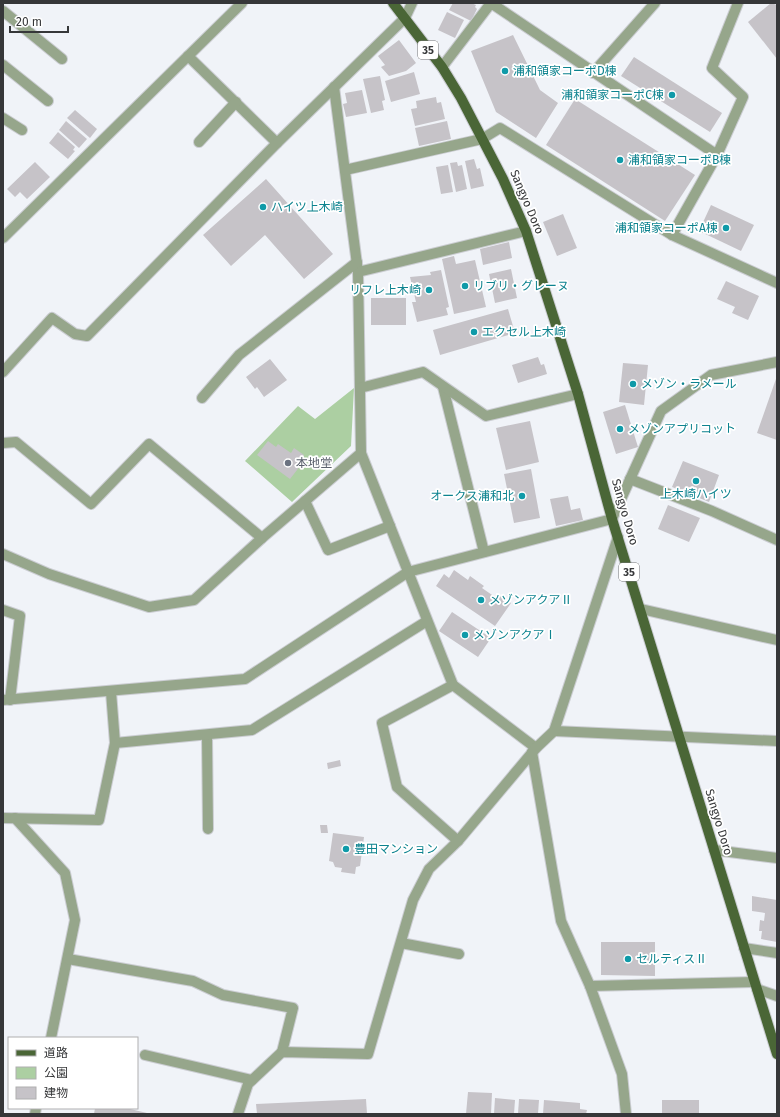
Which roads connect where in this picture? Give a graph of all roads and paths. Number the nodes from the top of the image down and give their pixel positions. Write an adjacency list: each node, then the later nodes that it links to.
1 (242, 3): 9 (street)
2 (393, 3): 8 (main road, Sangyo Doro / 35)
3 (412, 3): 8 (street)
4 (491, 3): 12 (street); 13 (street)
5 (655, 3): 13 (street)
6 (738, 3): 22 (street)
7 (3, 11): 10 (street)
8 (404, 18): 12 (main road, Sangyo Doro / 35); 14 (street)
9 (188, 56): 16 (street); 26 (street)
10 (62, 59)
11 (3, 65): 15 (street)
12 (442, 67): 19 (main road, Sangyo Doro / 35)
13 (593, 73): 22 (street)
14 (334, 87): 21 (street); 23 (street)
15 (48, 101)
16 (236, 102): 20 (street); 21 (street)
17 (3, 118): 18 (street)
18 (22, 130)
19 (482, 139): 23 (street); 24 (main road, Sangyo Doro / 35); 25 (street)
20 (199, 142)
21 (277, 142): 30 (street)
22 (716, 155): 25 (street)
23 (345, 170): 27 (street)
24 (526, 230): 27 (street); 33 (main road, Sangyo Doro / 35)
25 (672, 236): 28 (street)
26 (3, 238)
27 (358, 267): 32 (street); 34 (street)
28 (777, 283)
29 (777, 362): 37 (street)
30 (3, 372)
31 (443, 387): 32 (street); 33 (street); 44 (street)
32 (360, 388): 36 (street)
33 (578, 394): 39 (main road, Sangyo Doro / 35)
34 (202, 398)
35 (3, 443): 42 (street)
36 (361, 453): 38 (street); 40 (street)
37 (630, 479): 39 (street); 43 (street)
38 (305, 501): 40 (street); 42 (street)
39 (612, 519): 41 (main road, Sangyo Doro / 35); 44 (street)
40 (390, 526): 46 (street)
41 (618, 537): 47 (main road, Sangyo Doro / 35); 54 (street)
42 (262, 538): 45 (street)
43 (777, 540)
44 (484, 552): 46 (street)
45 (3, 554)
46 (408, 572): 49 (street); 52 (street)
47 (641, 609): 50 (street); 56 (main road, Sangyo Doro / 35)
48 (3, 610): 53 (street)
49 (427, 621): 51 (street); 55 (street)
50 (777, 640)
51 (453, 685): 59 (street); 63 (street)
52 (111, 692): 53 (street); 58 (street)
53 (7, 700)
54 (554, 731): 56 (street); 59 (street)
55 (207, 735): 58 (street); 62 (street)
56 (680, 735): 57 (street); 64 (main road, Sangyo Doro / 35)
57 (777, 741)
58 (115, 743): 61 (street)
59 (534, 750): 63 (street); 72 (street)
60 (3, 818): 61 (street)
61 (15, 818): 70 (street)
62 (208, 829)
63 (458, 841): 66 (street)
64 (714, 850): 65 (street); 67 (main road, Sangyo Doro / 35)
65 (777, 858)
66 (401, 943): 68 (street); 75 (street)
67 (744, 948): 69 (street); 71 (main road, Sangyo Doro / 35)
68 (460, 954)
69 (777, 954)
70 (68, 959): 74 (street); 75 (street)
71 (755, 985): 72 (street); 73 (street); 76 (main road, Sangyo Doro / 35)
72 (590, 986): 80 (street)
73 (777, 996)
74 (51, 1037)
75 (282, 1052): 78 (street)
76 (777, 1054)
77 (145, 1055): 78 (street)
78 (252, 1080): 79 (street)
79 (238, 1114)
80 (626, 1114)

